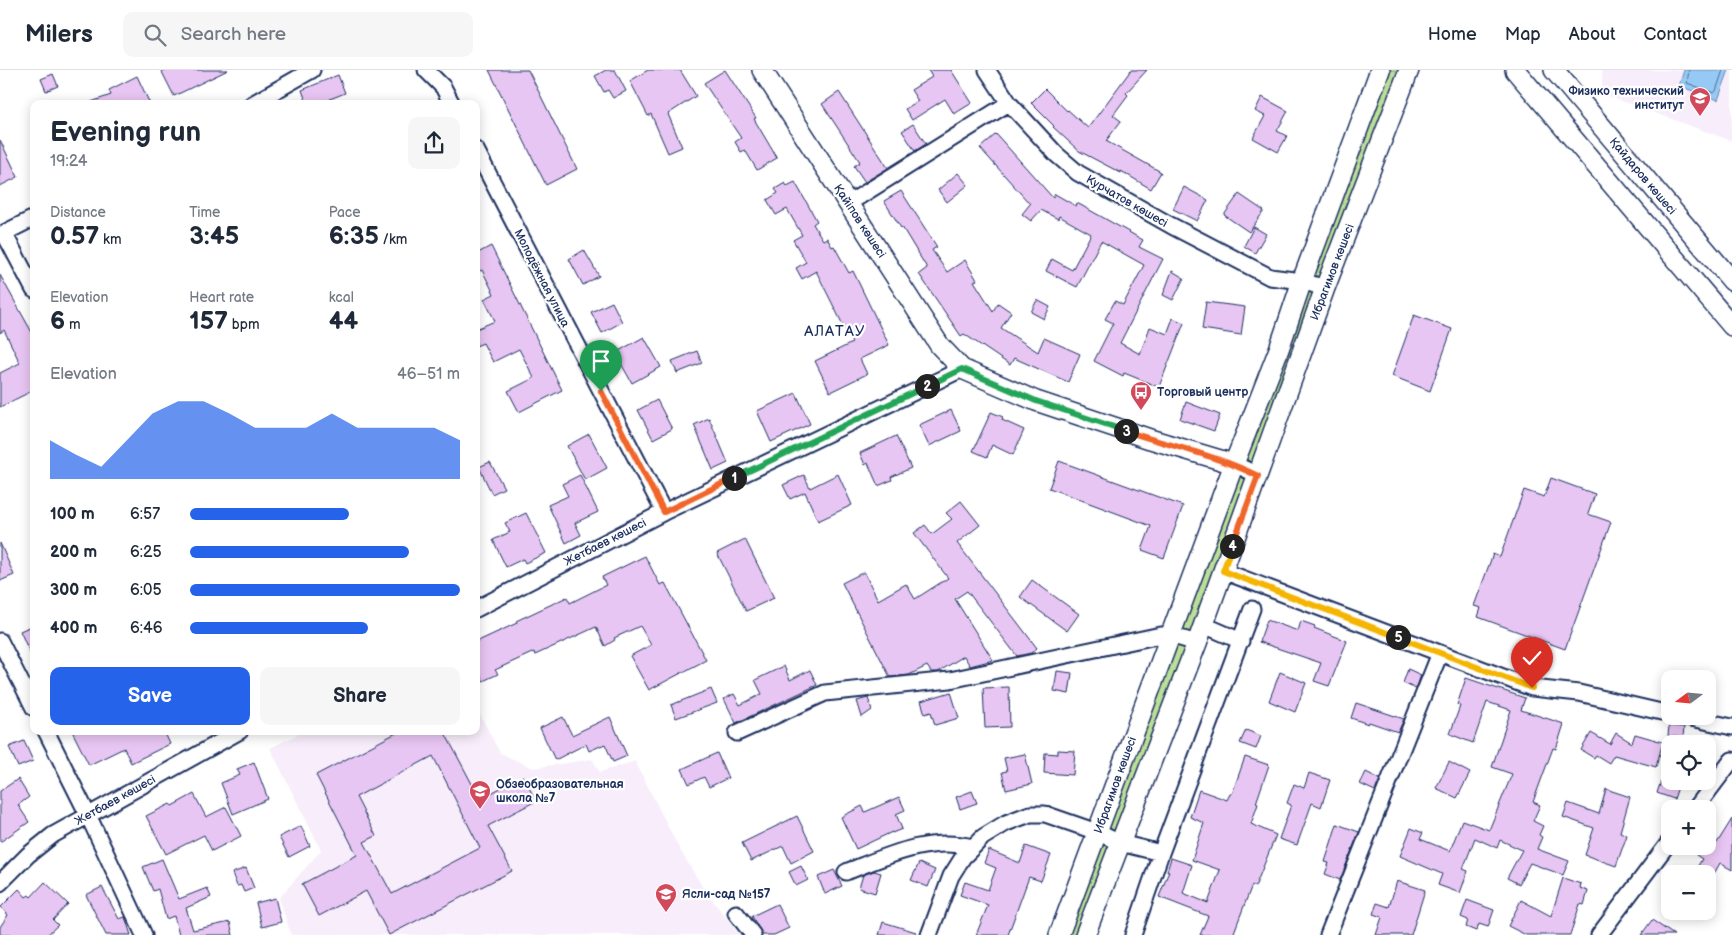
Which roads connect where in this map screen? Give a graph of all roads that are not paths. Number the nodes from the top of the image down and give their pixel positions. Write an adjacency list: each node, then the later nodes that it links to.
1 (312, 70): 9 (street)
2 (426, 70): 10 (street)
3 (762, 70): 13 (street, Қайіпов көшесі)
4 (987, 70): 11 (street, Курчатов көшесі)
5 (1380, 70): 16 (street, Ибрагимов көшесі)
6 (1409, 70): 19 (street, Ибрагимов көшесі)
7 (1516, 70): 20 (street)
8 (1554, 70): 17 (street, Қайдаров көшесі)
9 (259, 100)
10 (450, 100)
11 (1009, 103): 13 (street); 16 (street, Курчатов көшесі)
12 (480, 158): 24 (street, Молодёжная улица)
13 (849, 203): 21 (street, Қайіпов көшесі)
14 (30, 220): 15 (street)
15 (2, 234): 18 (street)
16 (1302, 281): 19 (street, Курчатов көшесі); 22 (street, Ибрагимов көшесі)
17 (1732, 281)
18 (30, 283)
19 (1325, 288): 23 (street, Ибрагимов көшесі)
20 (1732, 326)
21 (962, 369): 22 (street); 24 (street, Жетбаев көшесі)
22 (1234, 464): 23 (street); 29 (street, Ибрагимов көшесі)
23 (1258, 476): 25 (street, Ибрагимов көшесі)
24 (664, 512): 26 (street, Жетбаев көшесі)
25 (1223, 571): 28 (street, Ибрагимов көшесі); 33 (street)
26 (480, 606)
27 (1252, 609): 31 (street)
28 (1204, 625): 31 (street); 32 (street, Ибрагимов көшесі)
29 (1170, 636): 32 (street); 38 (street); 44 (street, Ибрагимов көшесі)
30 (0, 641): 34 (street)
31 (1241, 641): 47 (street)
32 (1197, 643): 45 (street, Ибрагимов көшесі)
33 (1440, 653): 35 (street); 58 (street)
34 (30, 700)
35 (1661, 712)
36 (1716, 723): 37 (street)
37 (1732, 727)
38 (738, 733)
39 (48, 735): 43 (street)
40 (233, 735): 43 (street, Жетбаев көшесі)
41 (1732, 760): 42 (street)
42 (1702, 800)
43 (88, 814): 50 (street, Жетбаев көшесі); 52 (street)
44 (1097, 832): 45 (street); 46 (street); 55 (street, Ибрагимов көшесі)
45 (1120, 843): 47 (street); 56 (street, Ибрагимов көшесі)
46 (973, 847): 49 (street); 54 (street)
47 (1161, 853): 57 (street)
48 (1661, 853): 59 (street)
49 (846, 872)
50 (0, 883)
51 (736, 913): 53 (street)
52 (144, 935)
53 (753, 935)
54 (929, 935)
55 (1059, 935)
56 (1085, 935)
57 (1133, 935)
58 (1328, 935)
59 (1598, 935)

